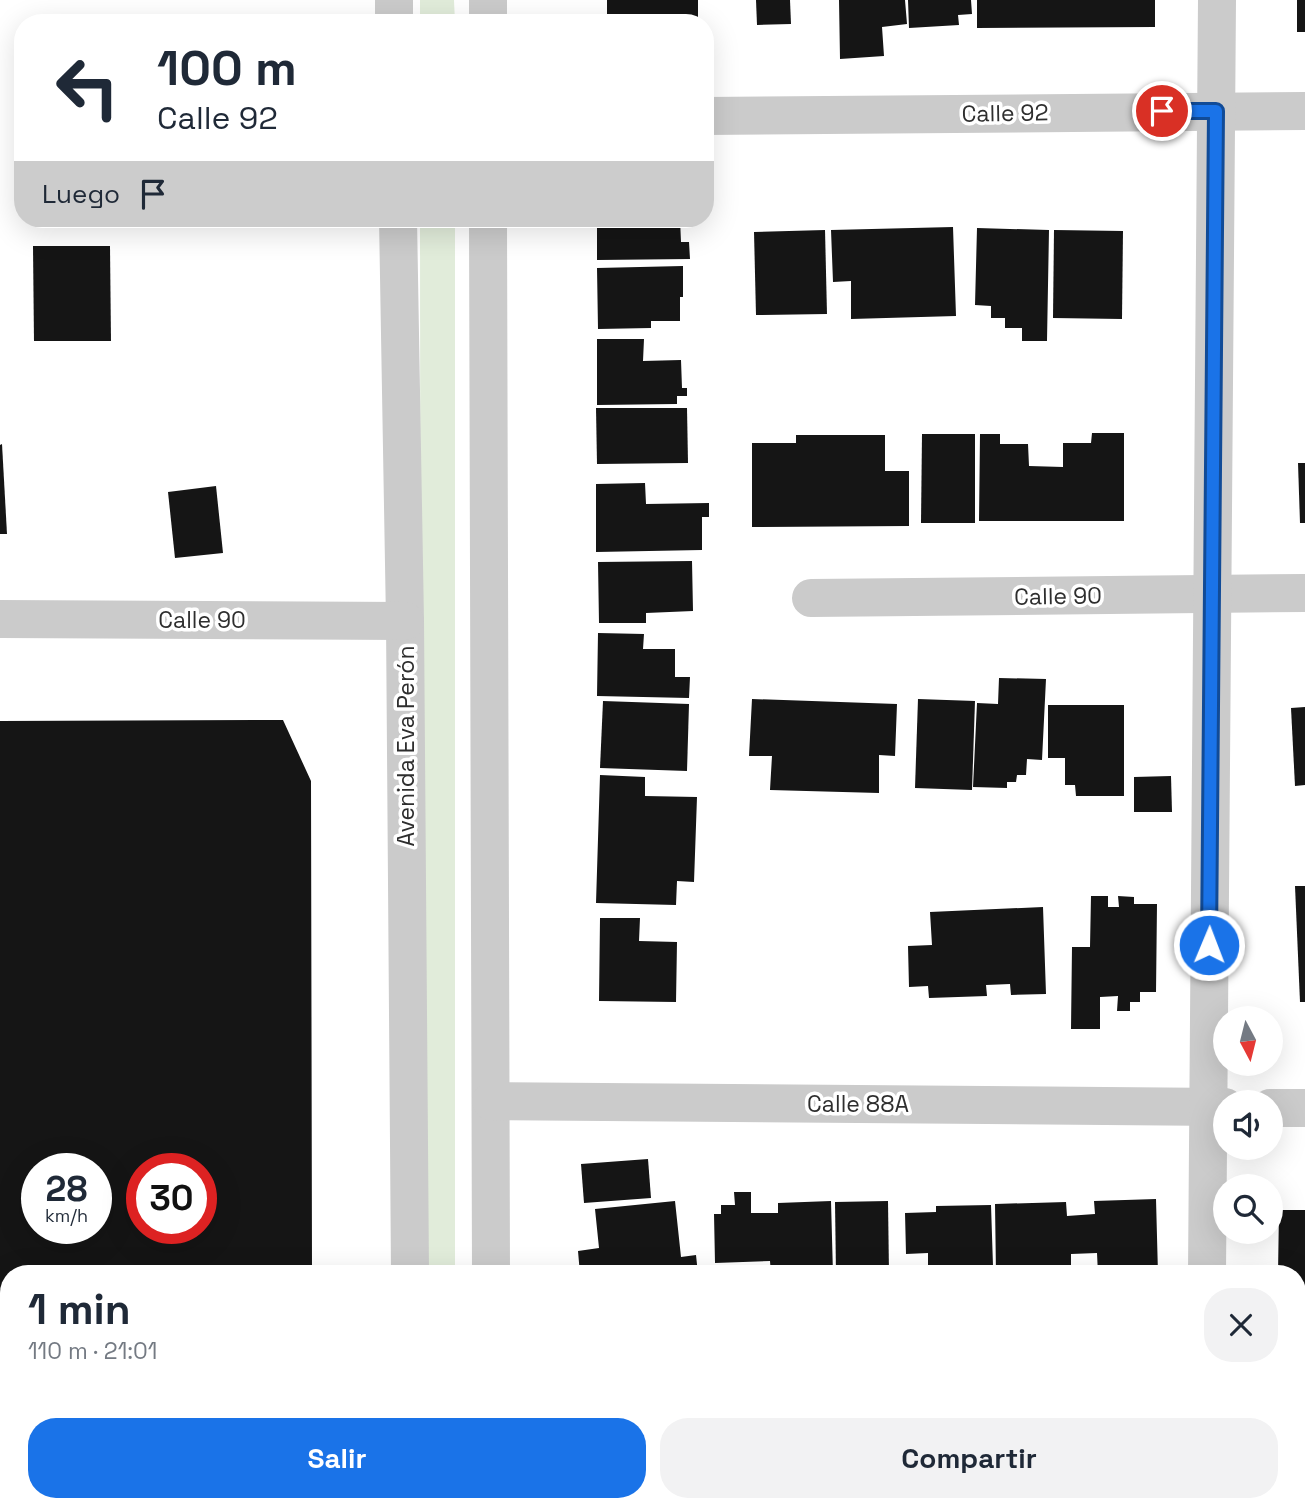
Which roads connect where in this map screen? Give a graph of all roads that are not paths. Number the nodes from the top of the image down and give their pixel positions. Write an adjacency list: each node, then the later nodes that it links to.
1 (1217, 0): 2 (street)
2 (1216, 111): 3 (street, Calle 92); 4 (street, Calle 92); 8 (street)
3 (1305, 111)
4 (714, 116)
5 (398, 228): 11 (street, Avenida Eva Perón)
6 (488, 228): 13 (street)
7 (1305, 593): 8 (street, Calle 90)
8 (1212, 594): 9 (street, Calle 90); 12 (street)
9 (811, 598)
10 (0, 619): 11 (street, Calle 90)
11 (405, 621): 18 (street, Avenida Eva Perón)
12 (1217, 1090)
13 (491, 1101): 14 (street, Calle 88A); 19 (street)
14 (1213, 1107)
15 (1283, 1108): 16 (street)
16 (1305, 1108)
17 (1214, 1160): 20 (street)
18 (410, 1265)
19 (491, 1265)
20 (1208, 1265)

